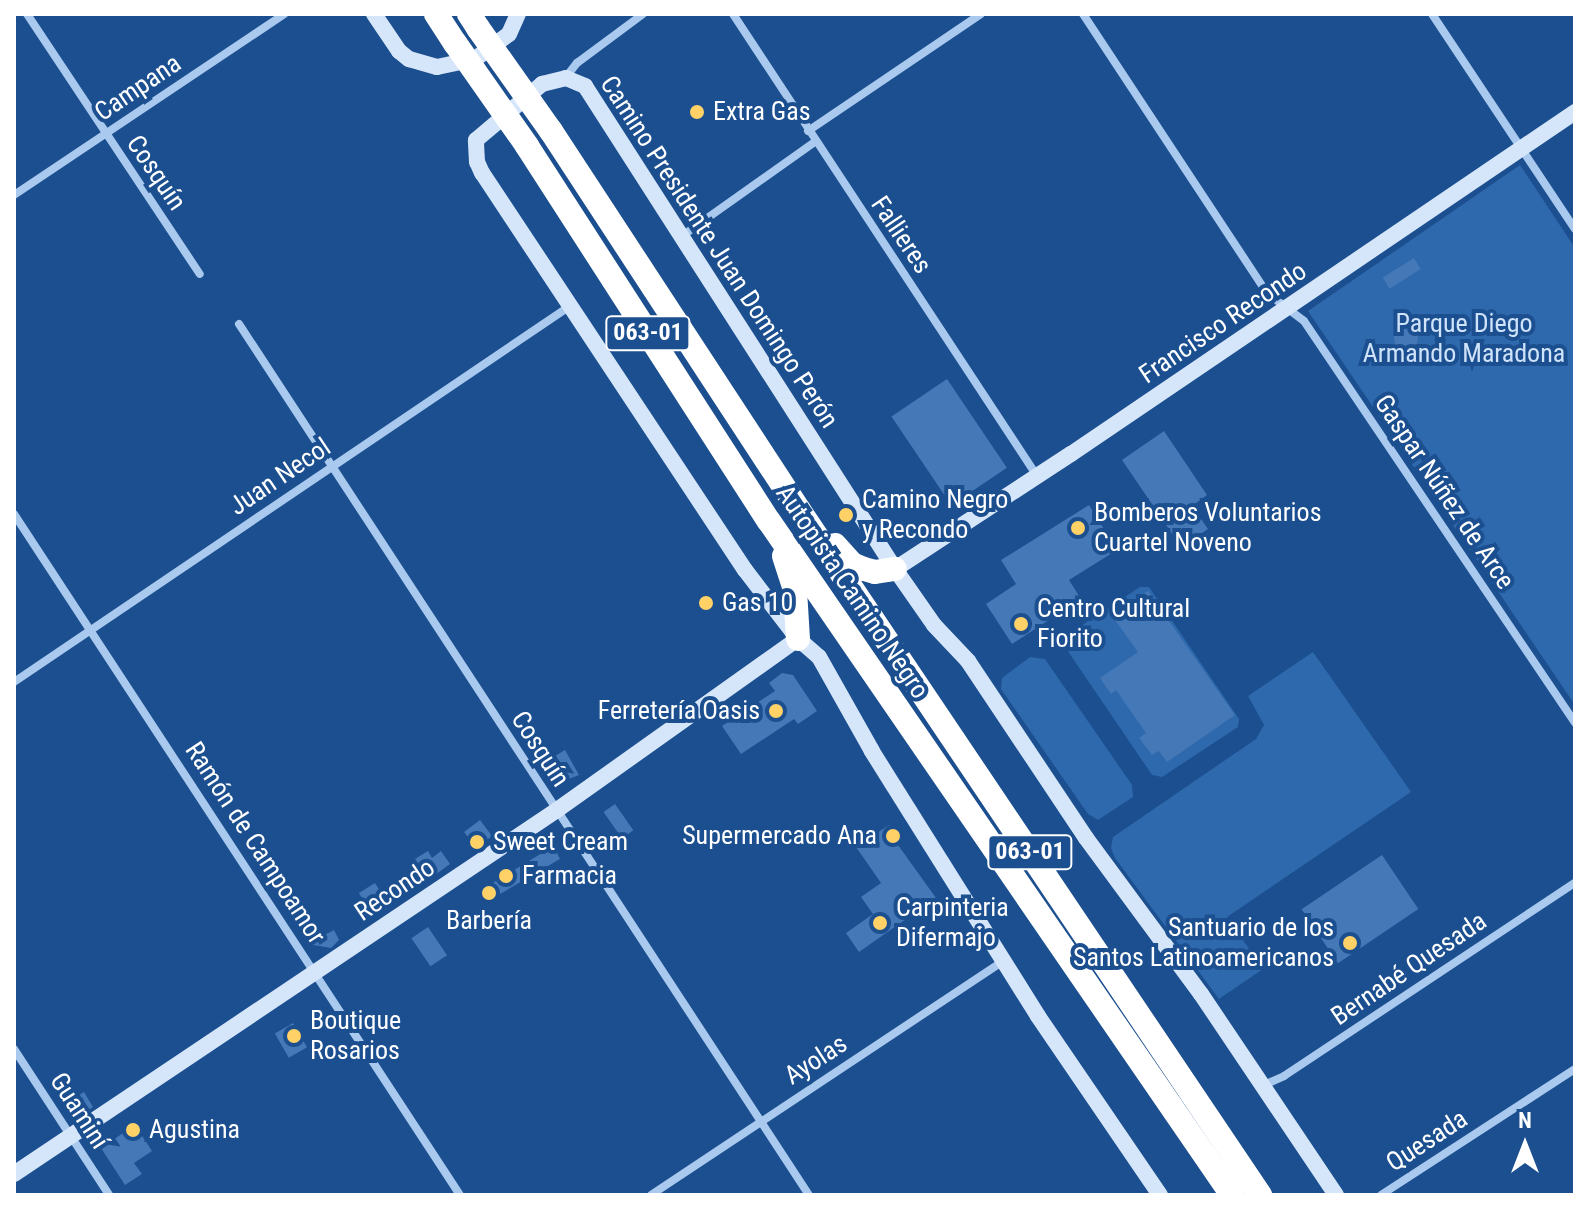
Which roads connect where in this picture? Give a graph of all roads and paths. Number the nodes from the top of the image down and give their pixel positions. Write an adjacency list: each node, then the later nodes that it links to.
1 (27, 14): 15 (street, Cosquín)
2 (284, 14): 15 (street, Campana)
3 (374, 14): 5 (street)
4 (436, 14): 29 (highway, Autopista Camino Negro / 063-01, bridge)
5 (518, 14)
6 (643, 14): 12 (street)
7 (733, 14): 14 (street, Fallieres)
8 (981, 14): 14 (street)
9 (1083, 14): 23 (street, Gaspar Núñez de Arce)
10 (1432, 14): 17 (street)
11 (473, 21): 27 (highway, Autopista Camino Negro / 063-01, bridge)
12 (566, 78): 20 (street, Camino Presidente Juan Domingo Perón); 22 (street, Camino Presidente Juan Domingo Perón)
13 (1575, 112): 17 (street, Francisco Recondo)
14 (808, 131): 16 (street, Fallieres)
15 (106, 134): 18 (street, Campana); 21 (street, Cosquín)
16 (815, 142): 20 (street); 26 (street, Fallieres)
17 (1523, 149): 19 (street); 23 (street, Francisco Recondo)
18 (14, 195)
19 (1575, 229)
20 (682, 236): 30 (street, Camino Presidente Juan Domingo Perón)
21 (200, 274)
22 (570, 306): 25 (street, Juan Necol); 32 (street, Camino Presidente Juan Domingo Perón)
23 (1287, 308): 26 (street, Francisco Recondo); 34 (street, Gaspar Núñez de Arce)
24 (239, 324): 25 (street, Cosquín)
25 (331, 467): 31 (street, Juan Necol); 35 (street, Cosquín)
26 (1038, 477): 30 (street, Francisco Recondo)
27 (799, 510): 30 (highway); 51 (highway, Autopista Camino Negro / 063-01)
28 (14, 514): 31 (street, Ramón de Campoamor)
29 (769, 521): 32 (highway); 50 (highway, Autopista Camino Negro / 063-01)
30 (895, 569): 41 (street, Camino Presidente Juan Domingo Perón)
31 (91, 628): 33 (street, Juan Necol); 38 (street, Ramón de Campoamor)
32 (798, 639): 35 (street, Recondo); 37 (street, Camino Presidente Juan Domingo Perón)
33 (14, 682)
34 (1575, 723)
35 (557, 810): 38 (street, Recondo); 42 (street, Cosquín)
36 (1575, 883): 41 (street, Bernabé Quesada)
37 (1005, 959): 42 (street, Ayolas); 49 (street, Camino Presidente Juan Domingo Perón)
38 (315, 973): 43 (street, Recondo); 46 (street, Ramón de Campoamor)
39 (14, 1049): 43 (street, Guaminí)
40 (1575, 1069): 53 (street, Quesada)
41 (1264, 1085): 52 (street, Camino Presidente Juan Domingo Perón)
42 (760, 1121): 47 (street, Ayolas); 48 (street, Cosquín)
43 (71, 1135): 44 (street, Recondo); 45 (street, Guaminí)
44 (14, 1174)
45 (109, 1195)
46 (460, 1195)
47 (651, 1195)
48 (809, 1195)
49 (1160, 1195)
50 (1232, 1195)
51 (1260, 1195)
52 (1336, 1195)
53 (1381, 1195)

